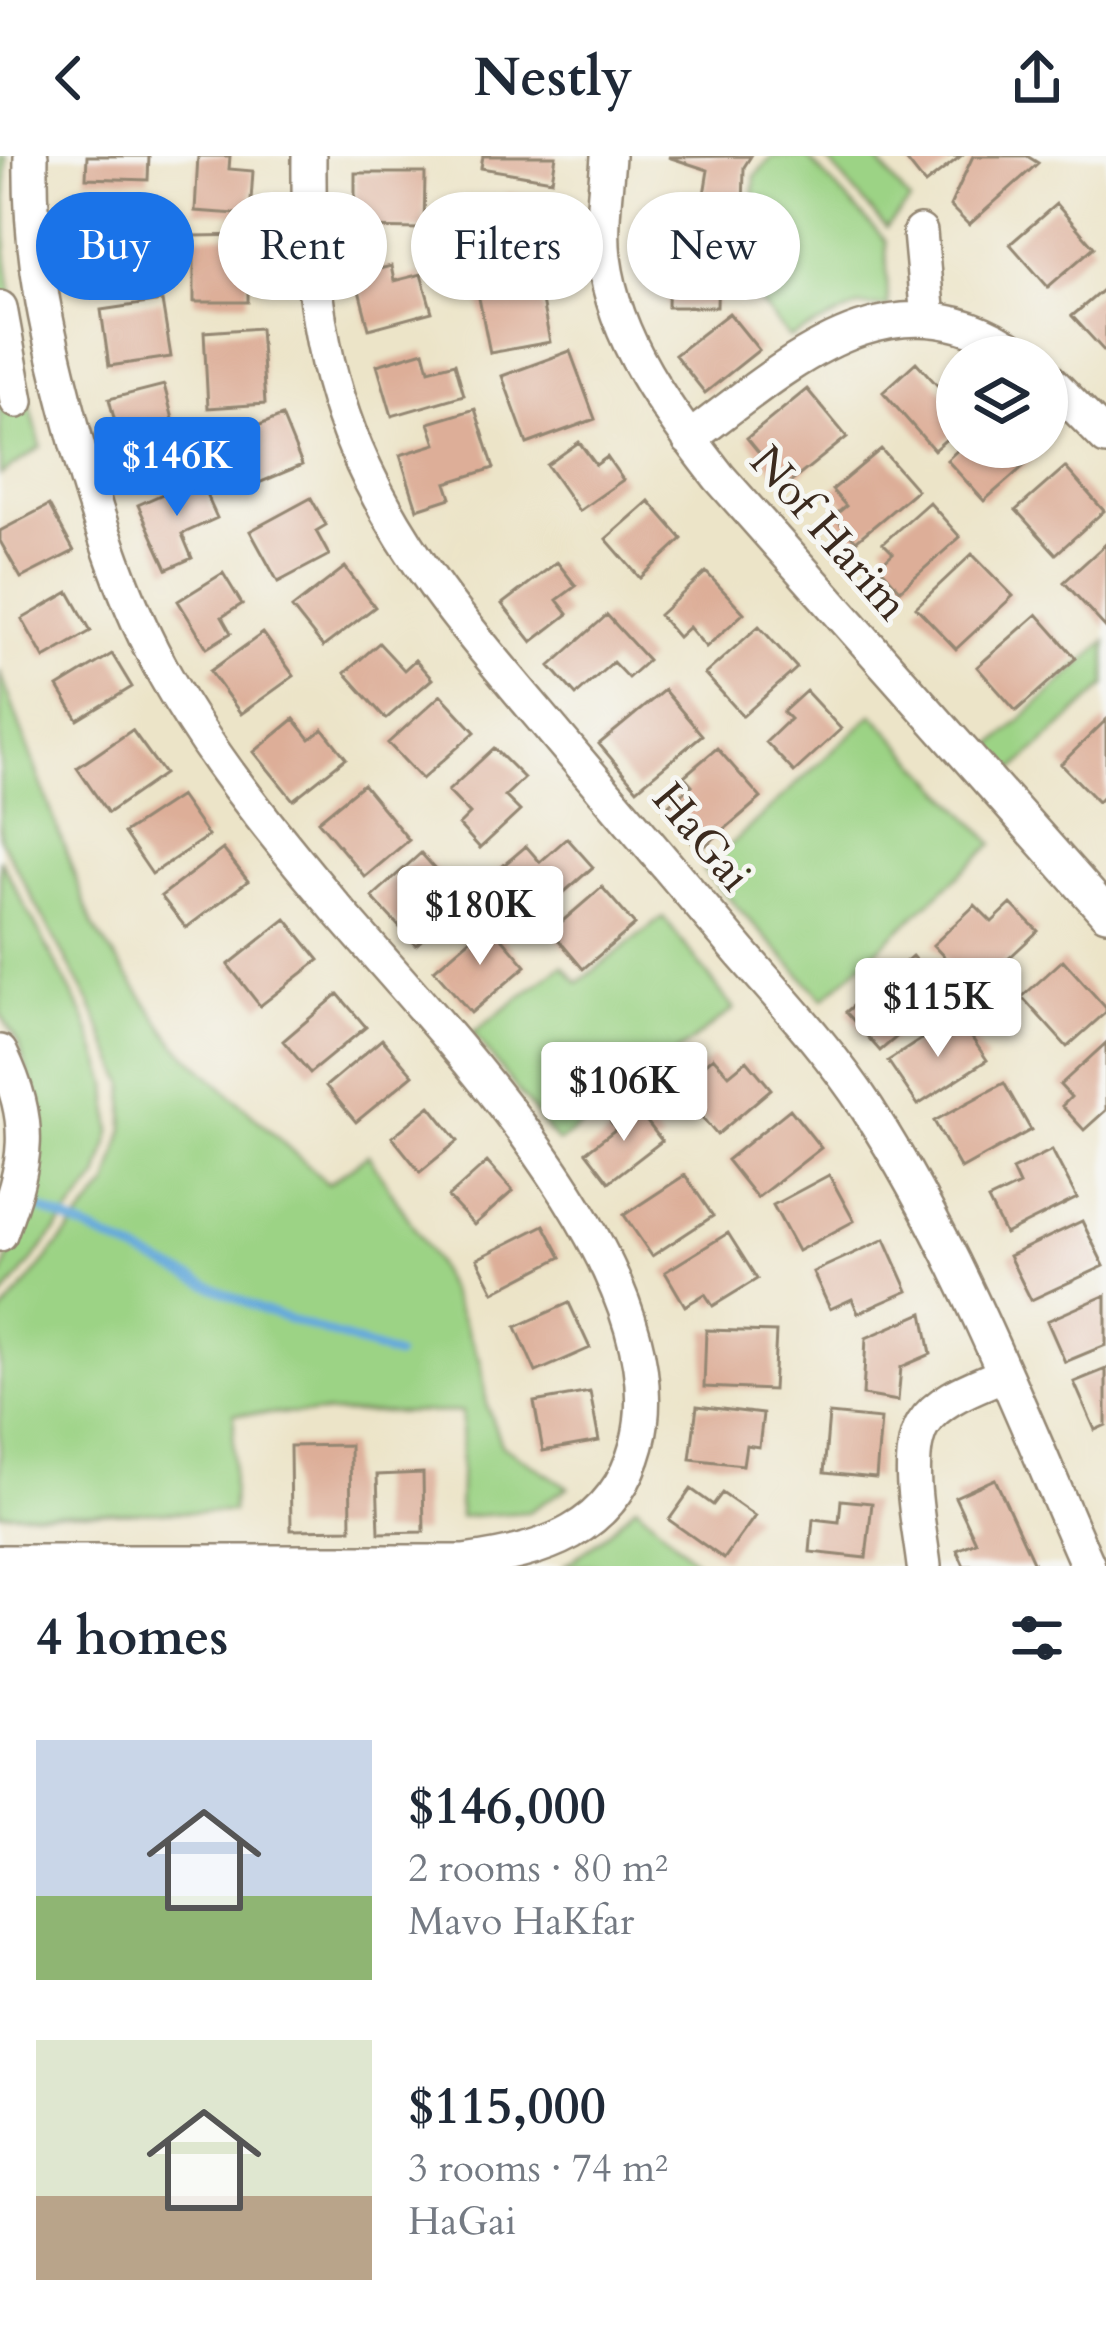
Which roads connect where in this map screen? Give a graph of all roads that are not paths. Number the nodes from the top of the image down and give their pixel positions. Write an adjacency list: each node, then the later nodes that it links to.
1 (31, 156): 16 (street)
2 (309, 156): 15 (street, HaGai)
3 (608, 156): 11 (street, Nof Harim)
4 (920, 232): 6 (street)
5 (0, 308): 9 (street)
6 (928, 320): 7 (street); 11 (street)
7 (994, 336)
8 (1068, 399): 10 (street)
9 (17, 401)
10 (1106, 438)
11 (689, 439): 12 (street, Nof Harim)
12 (1106, 913)
13 (0, 1052): 14 (street)
14 (0, 1234)
15 (1004, 1374): 17 (street); 18 (street, HaGai)
16 (0, 1562)
17 (924, 1566)
18 (1088, 1566)

